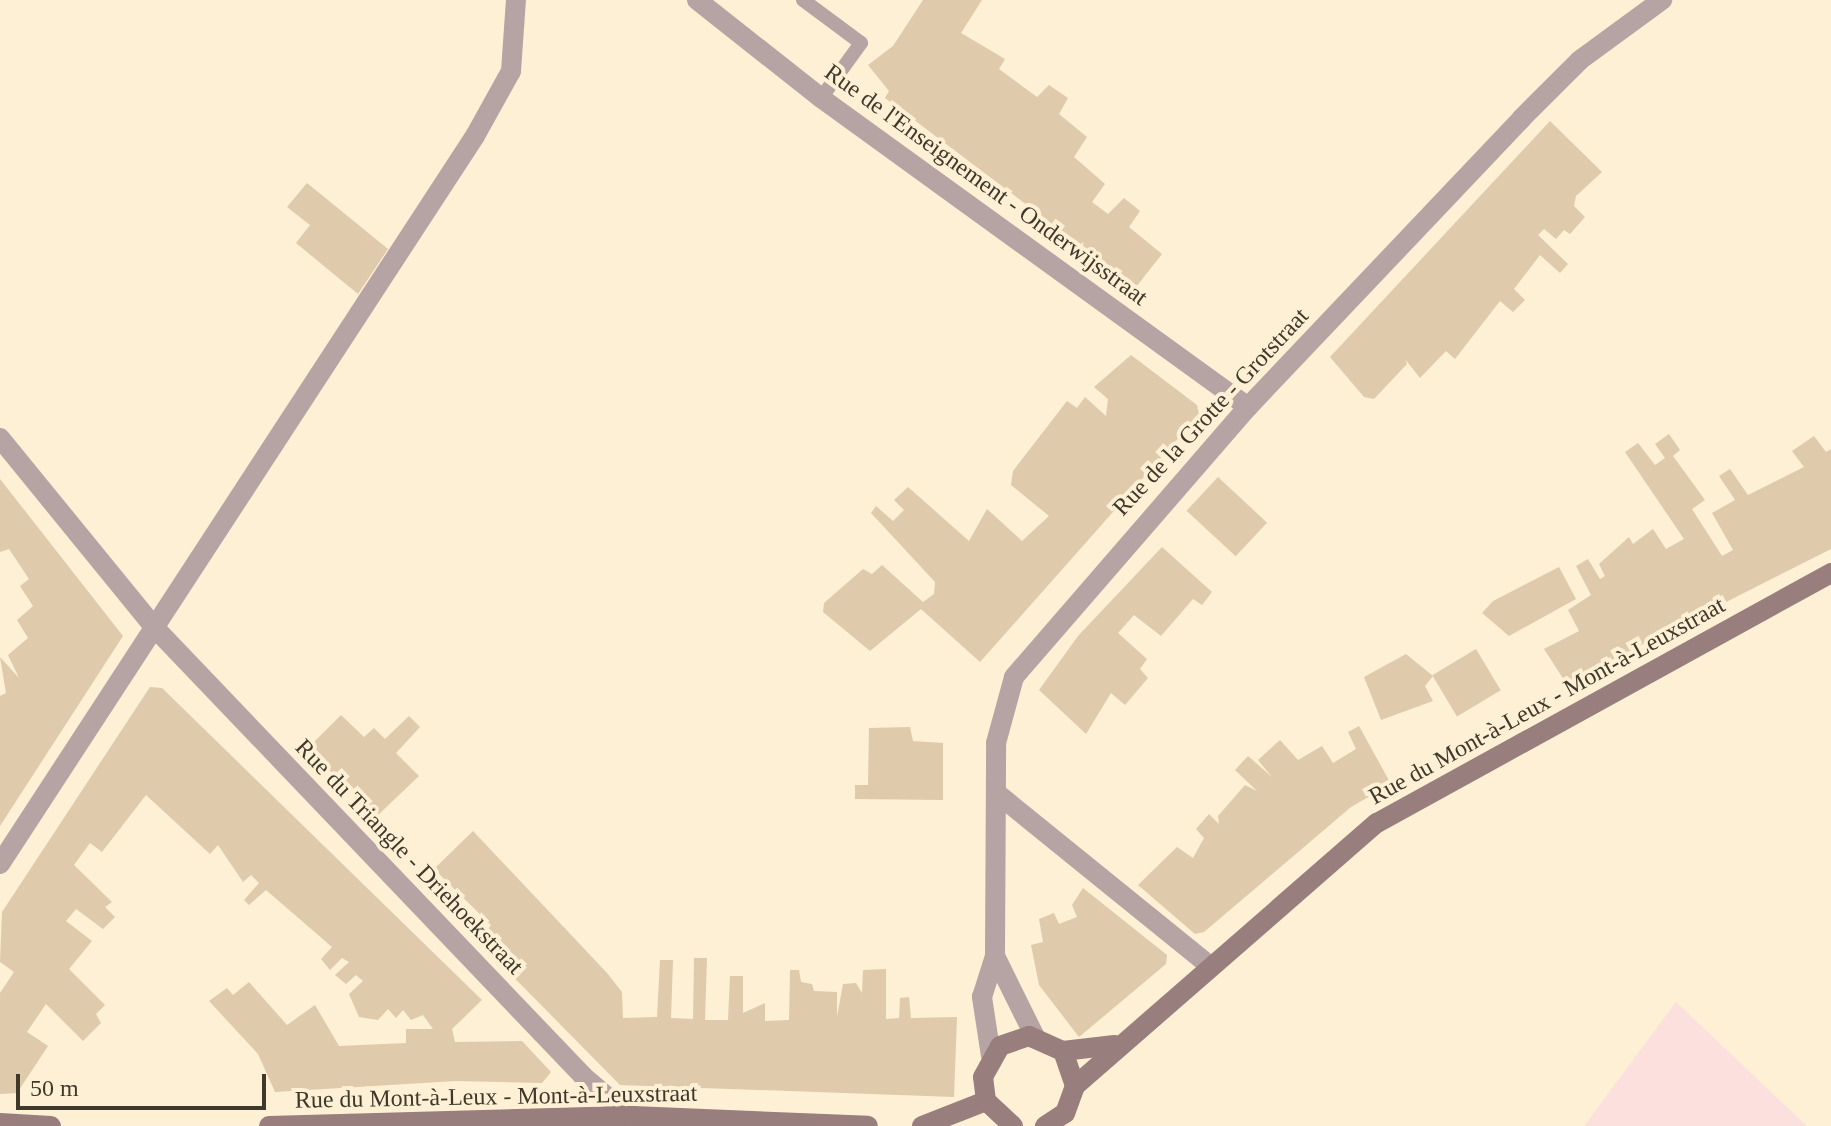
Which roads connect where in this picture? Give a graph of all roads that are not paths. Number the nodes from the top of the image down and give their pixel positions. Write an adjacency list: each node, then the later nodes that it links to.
1 (516, 0): 9 (street)
2 (697, 0): 5 (street, Rue de l'Enseignement - Onderwijsstraat)
3 (803, 0): 5 (lane)
4 (1662, 0): 6 (street, Rue de la Grotte - Grotstraat)
5 (821, 98): 6 (street, Rue de l'Enseignement - Onderwijsstraat)
6 (1248, 407): 10 (street, Rue de la Grotte - Grotstraat)
7 (0, 438): 9 (street, Rue du Triangle - Driehoekstraat)
8 (1831, 573): 13 (main road, Rue du Mont-à-Leux - Mont-à-Leuxstraat)
9 (154, 627): 11 (street); 20 (street, Rue du Triangle - Driehoekstraat)
10 (999, 795): 12 (street, Rue de la Grotte - Grotstraat); 13 (street)
11 (0, 864)
12 (995, 956): 14 (street, Rue de la Grotte - Grotstraat); 17 (street, Rue de la Grotte - Grotstraat)
13 (1210, 966): 15 (main road, Rue du Mont-à-Leux - Mont-à-Leuxstraat)
14 (1035, 1037): 16 (main road); 17 (main road)
15 (1115, 1045): 16 (main road); 18 (main road, Rue du Mont-à-Leux - Mont-à-Leuxstraat)
16 (1063, 1051): 18 (main road)
17 (991, 1056): 19 (main road)
18 (1075, 1086): 23 (main road, Rue du Mont-à-Leux - Mont-à-Leuxstraat)
19 (986, 1101): 22 (main road); 27 (main road)
20 (637, 1121): 25 (main road, Rue du Mont-à-Leux - Mont-à-Leuxstraat); 26 (main road, Rue du Mont-à-Leux - Mont-à-Leuxstraat)
21 (0, 1123): 24 (main road)
22 (1005, 1124)
23 (1050, 1125)
24 (51, 1126)
25 (269, 1126)
26 (868, 1126)
27 (922, 1126)

